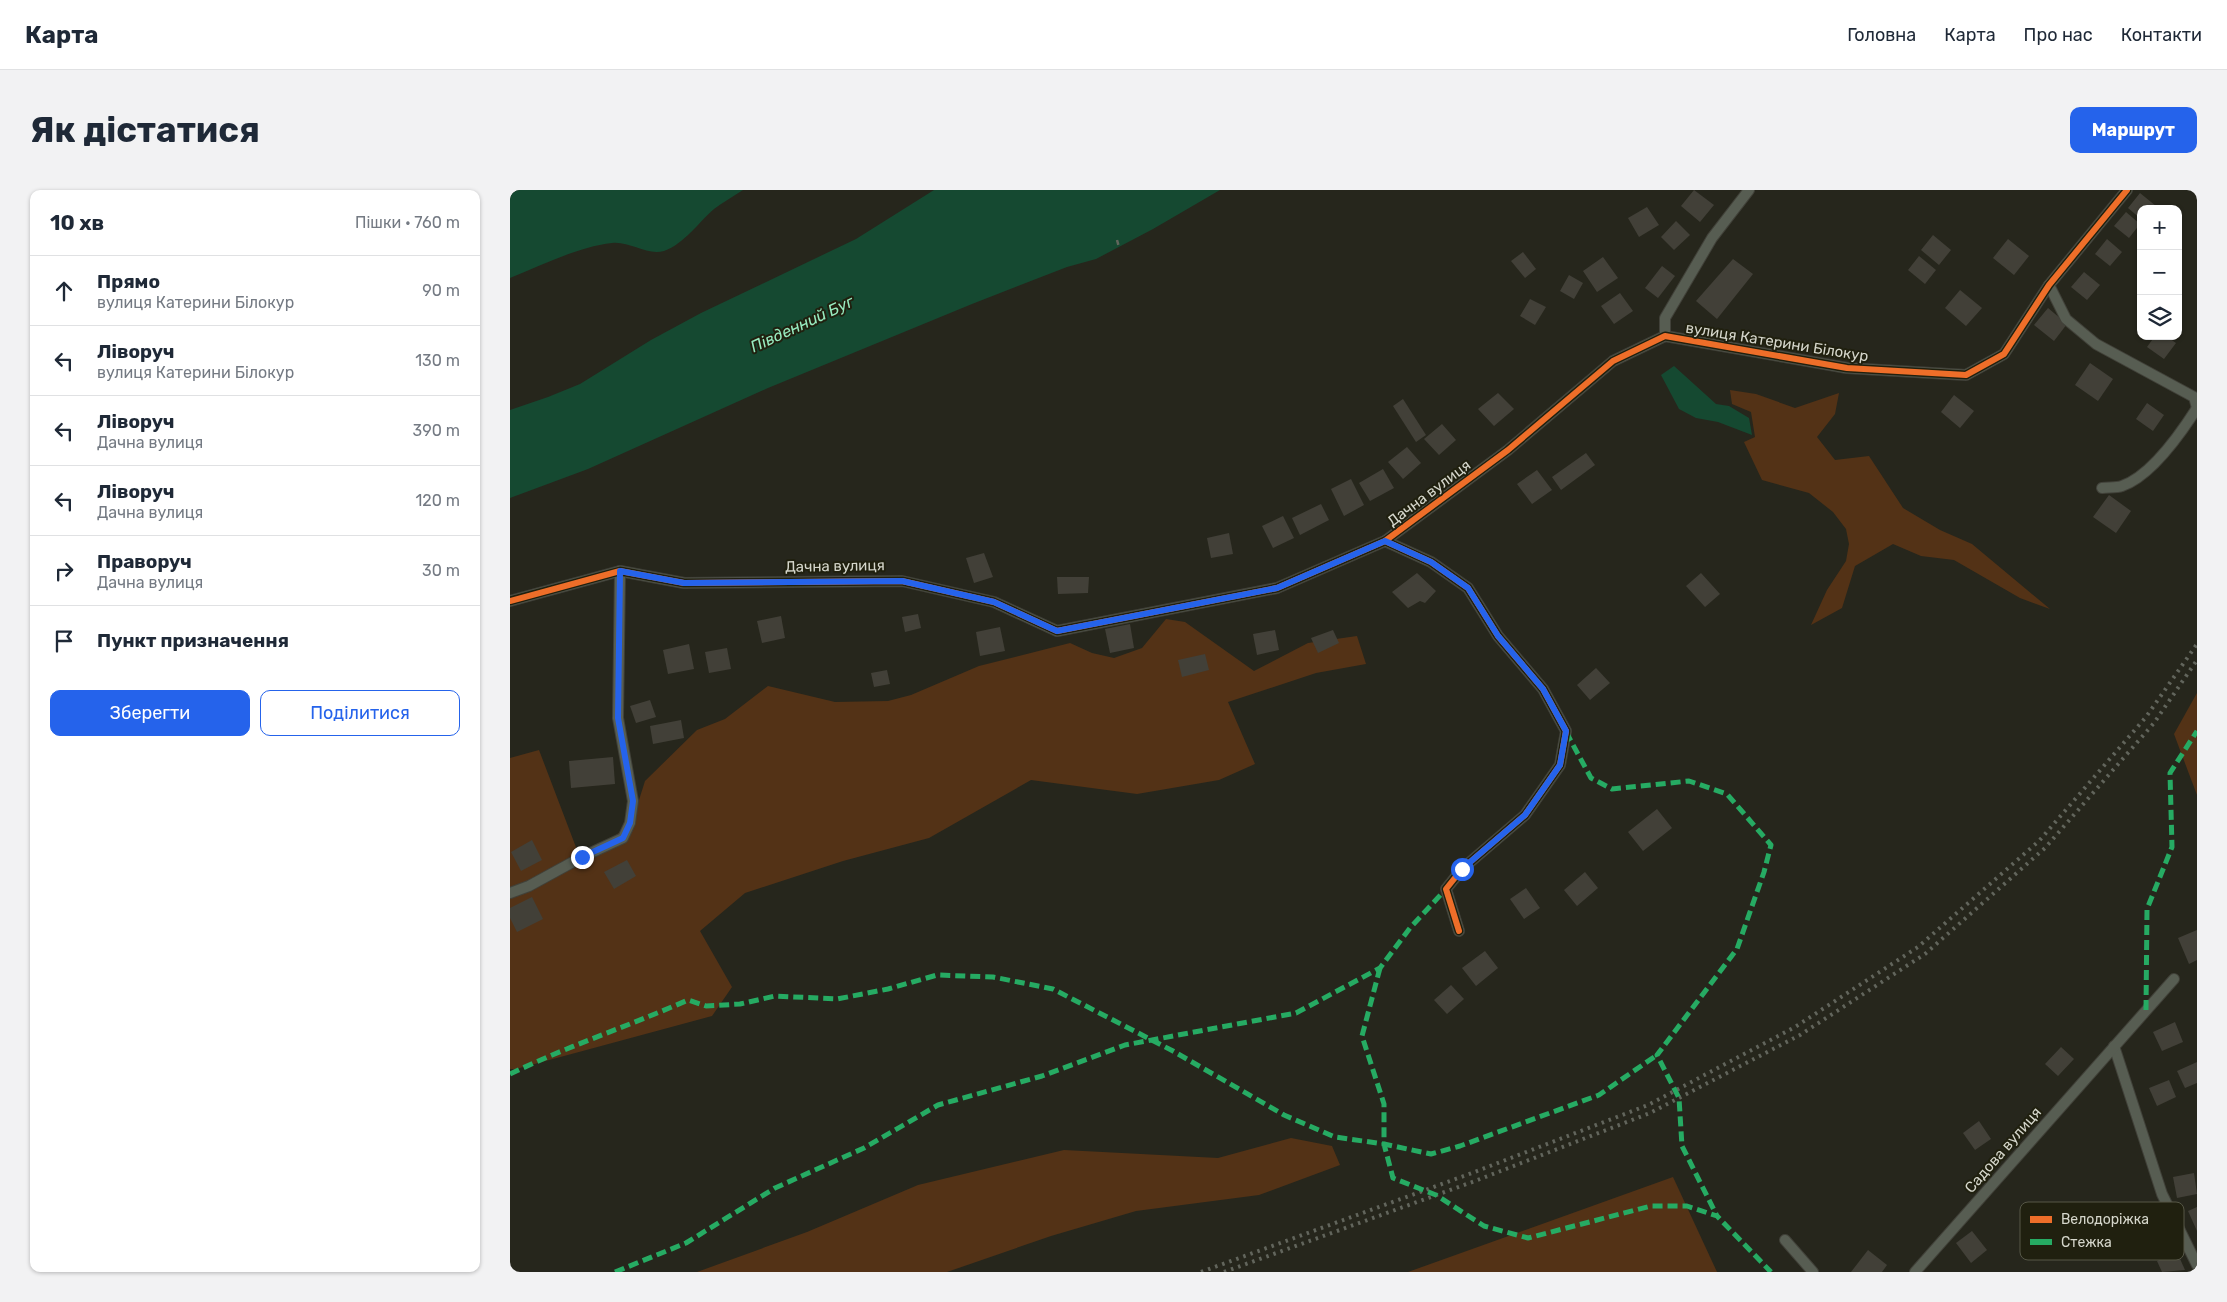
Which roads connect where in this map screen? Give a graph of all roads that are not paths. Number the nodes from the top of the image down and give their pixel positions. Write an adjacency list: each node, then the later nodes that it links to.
1 (1749, 190): 4 (street)
2 (2127, 190): 3 (street, вулиця Катерини Білокур)
3 (2049, 285): 4 (street, вулиця Катерини Білокур); 5 (street)
4 (1665, 336): 7 (street, Дачна вулиця)
5 (2197, 408): 6 (street)
6 (2102, 488)
7 (1385, 541): 8 (street, Дачна вулиця); 11 (street)
8 (620, 571): 9 (street); 10 (street)
9 (510, 601)
10 (510, 893)
11 (1459, 931)
12 (2174, 979): 13 (street, Садова вулиця)
13 (2114, 1046): 14 (street); 19 (street, Садова вулиця)
14 (2166, 1202)
15 (2184, 1239): 17 (street)
16 (1785, 1240): 18 (street)
17 (2197, 1265)
18 (1813, 1272)
19 (1915, 1272)

